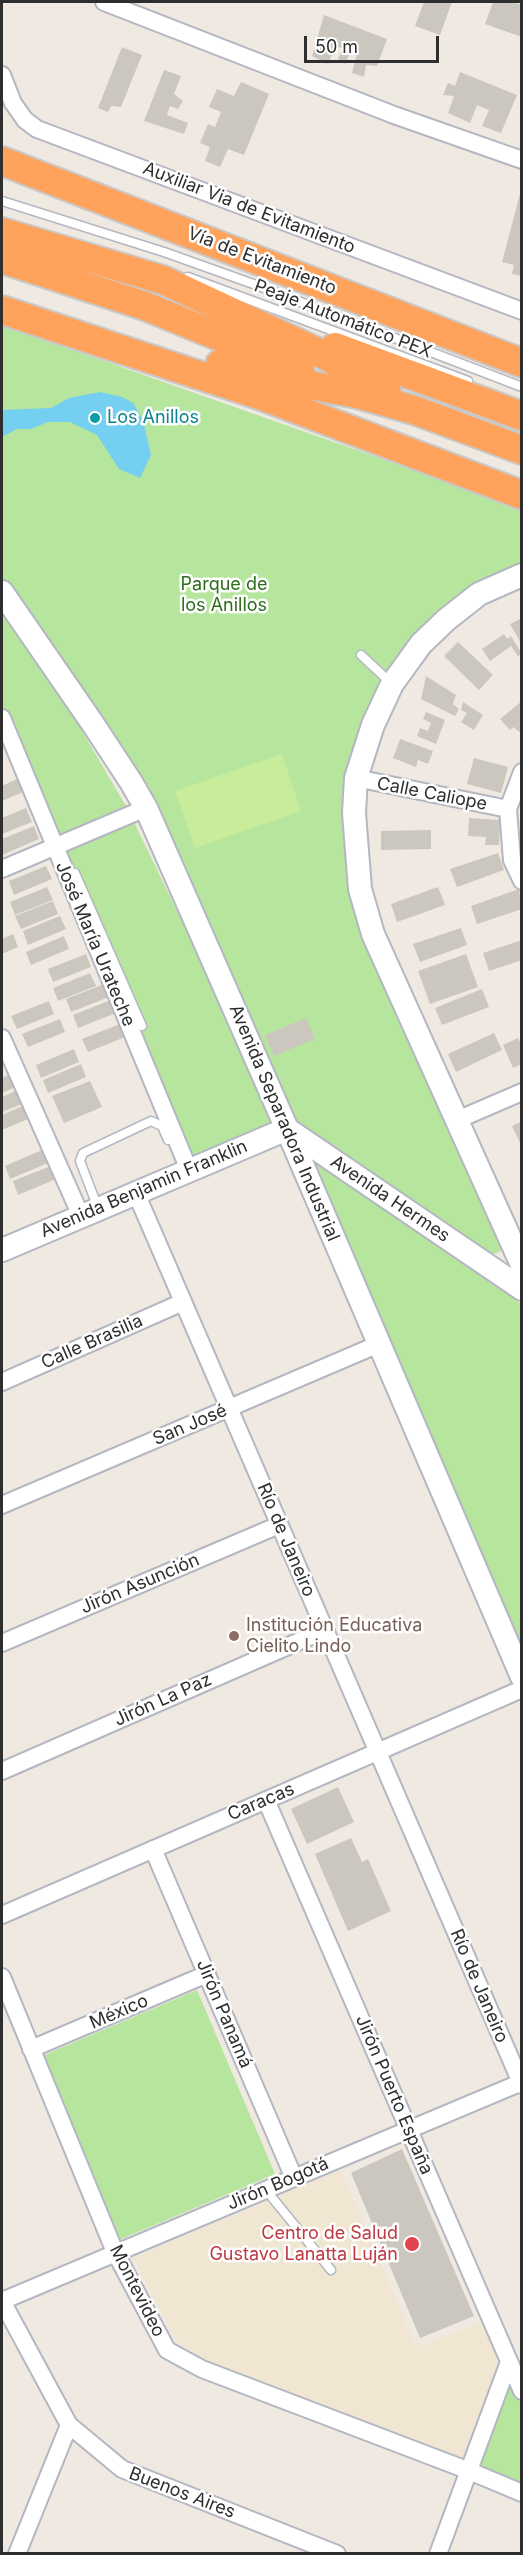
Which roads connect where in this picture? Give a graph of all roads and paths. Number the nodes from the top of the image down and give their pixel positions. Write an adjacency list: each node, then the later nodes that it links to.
1 (104, 2): 3 (street)
2 (2, 75): 12 (street, Auxiliar Via de Evitamiento)
3 (522, 160)
4 (2, 161): 14 (highway, Vía de Evitamiento)
5 (2, 201): 16 (lane, Peaje Automático PEX)
6 (2, 232): 11 (highway)
7 (2, 259): 17 (highway)
8 (176, 273): 15 (lane)
9 (2, 294): 17 (highway)
10 (2, 310): 21 (highway)
11 (234, 311): 13 (highway); 18 (highway)
12 (522, 311)
13 (361, 356): 19 (highway); 20 (highway)
14 (522, 363)
15 (472, 383)
16 (522, 387)
17 (357, 394): 18 (highway)
18 (414, 410): 20 (highway)
19 (522, 416)
20 (514, 447)
21 (522, 495)
22 (522, 575): 25 (street)
23 (2, 592): 29 (street, Avenida Separadora Industrial)
24 (360, 655): 25 (lane)
25 (392, 684): 28 (street)
26 (2, 718): 31 (street, José María Urateche)
27 (522, 772): 30 (street)
28 (356, 778): 30 (street, Calle Caliope); 37 (street)
29 (146, 808): 31 (street); 38 (street, Avenida Separadora Industrial)
30 (508, 809): 33 (street)
31 (58, 844): 32 (street); 34 (lane); 39 (street, José María Urateche)
32 (2, 869)
33 (522, 881)
34 (142, 1026)
35 (2, 1038): 41 (street)
36 (522, 1092): 37 (street)
37 (457, 1120): 43 (street)
38 (287, 1129): 39 (street, Avenida Benjamin Franklin); 44 (street, Avenida Hermes); 47 (street, Avenida Separadora Industrial)
39 (186, 1172): 40 (street, Avenida Benjamin Franklin); 41 (lane)
40 (136, 1193): 41 (street, Avenida Benjamin Franklin); 46 (street, Río de Janeiro)
41 (90, 1212): 42 (street, Avenida Benjamin Franklin)
42 (2, 1250)
43 (521, 1262): 44 (street)
44 (494, 1270): 45 (street, Avenida Hermes)
45 (522, 1289)
46 (183, 1302): 48 (street, Calle Brasilia); 49 (street, Río de Janeiro)
47 (379, 1344): 49 (street, San José); 54 (street, Avenida Separadora Industrial)
48 (2, 1382)
49 (229, 1408): 50 (street, San José); 51 (street, Río de Janeiro)
50 (2, 1505)
51 (279, 1525): 52 (street, Río de Janeiro); 53 (street, Jirón Asunción)
52 (325, 1630): 56 (street, Río de Janeiro); 57 (street, Jirón La Paz)
53 (2, 1643)
54 (522, 1677)
55 (522, 1689): 56 (street, Caracas)
56 (379, 1753): 58 (street, Caracas); 64 (street, Río de Janeiro)
57 (2, 1771)
58 (266, 1800): 59 (street, Caracas); 65 (street, Jirón Puerto España)
59 (153, 1849): 60 (street, Caracas); 61 (street, Jirón Panamá)
60 (2, 1915)
61 (207, 1974): 63 (street, México); 66 (street, Jirón Panamá)
62 (2, 1977): 63 (street, Montevideo)
63 (31, 2049): 68 (street, Montevideo)
64 (521, 2083): 65 (street, Jirón Bogotá)
65 (408, 2129): 66 (street, Jirón Bogotá); 71 (street, Jirón Puerto España)
66 (294, 2178): 67 (street, Jirón Bogotá)
67 (266, 2190): 68 (street, Jirón Bogotá); 69 (lane)
68 (115, 2252): 70 (street, Jirón Bogotá); 74 (street, Montevideo)
69 (331, 2270)
70 (2, 2301): 73 (street, Buenos Aires)
71 (509, 2362): 72 (street, Jirón Puerto España); 74 (street)
72 (522, 2391)
73 (69, 2426): 76 (street); 77 (street, Buenos Aires)
74 (467, 2470): 75 (street, Montevideo); 78 (street)
75 (522, 2493)
76 (17, 2553)
77 (337, 2553)
78 (438, 2553)

